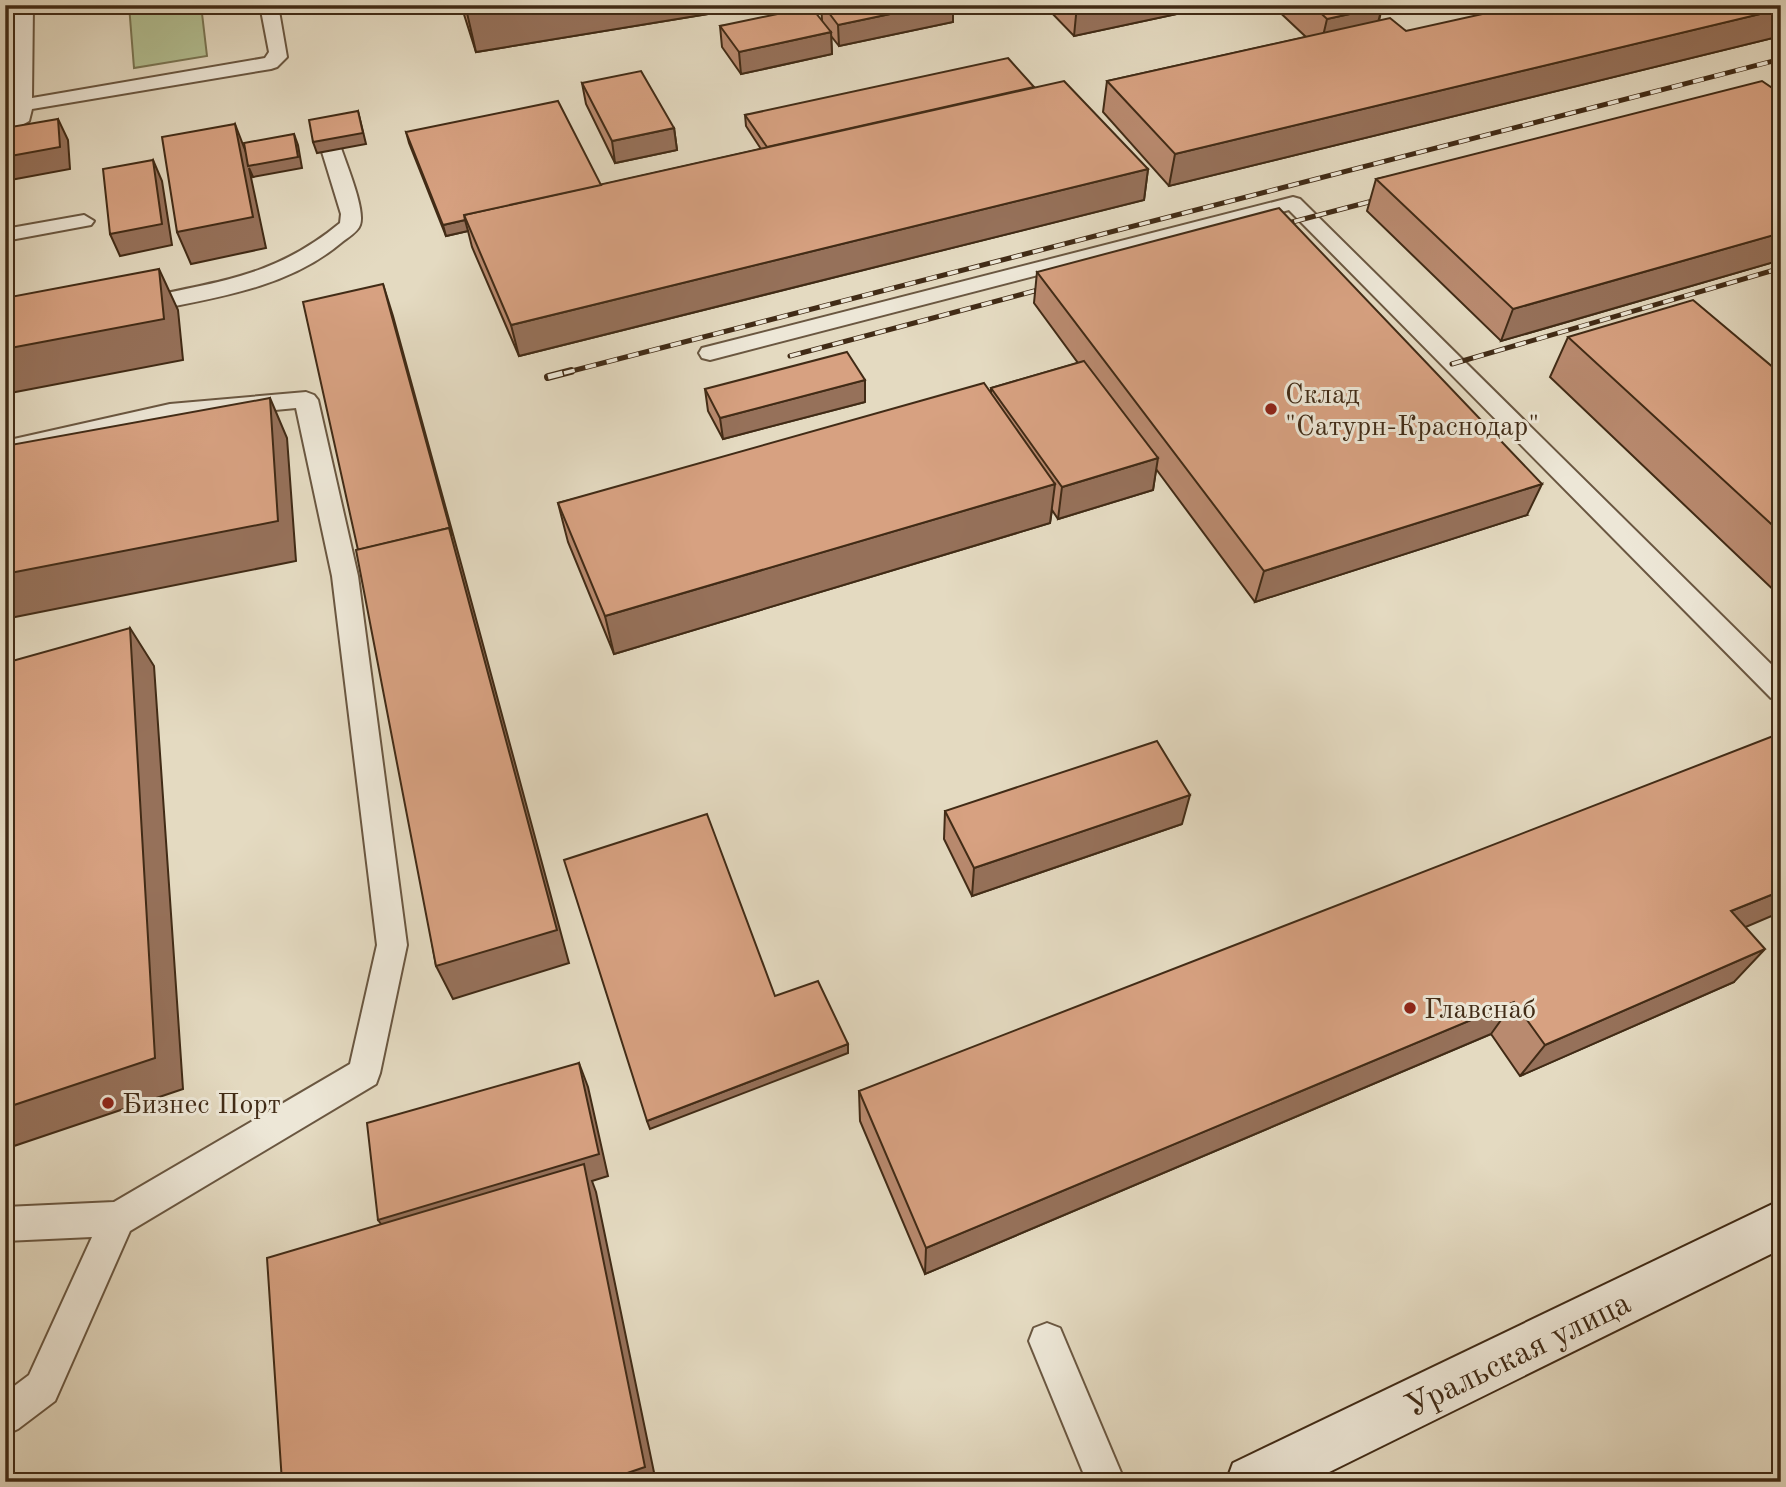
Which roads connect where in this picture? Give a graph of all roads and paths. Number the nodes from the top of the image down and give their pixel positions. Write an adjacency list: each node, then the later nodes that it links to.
1 (24, 5): 3 (lane)
2 (270, 5): 3 (lane)
3 (23, 106): 4 (lane)
4 (5, 128)
5 (329, 142): 8 (lane)
6 (83, 220): 7 (lane)
7 (5, 235)
8 (111, 312)
9 (710, 353): 11 (lane)
10 (5, 449): 12 (lane)
11 (1781, 691)
12 (118, 1219): 13 (lane); 17 (lane)
13 (5, 1224)
14 (1781, 1224): 19 (main road, Уральская улица)
15 (1781, 1240): 20 (main road, Уральская улица)
16 (1047, 1341): 18 (lane)
17 (5, 1416)
18 (1106, 1482)
19 (1252, 1482)
20 (1282, 1482)

